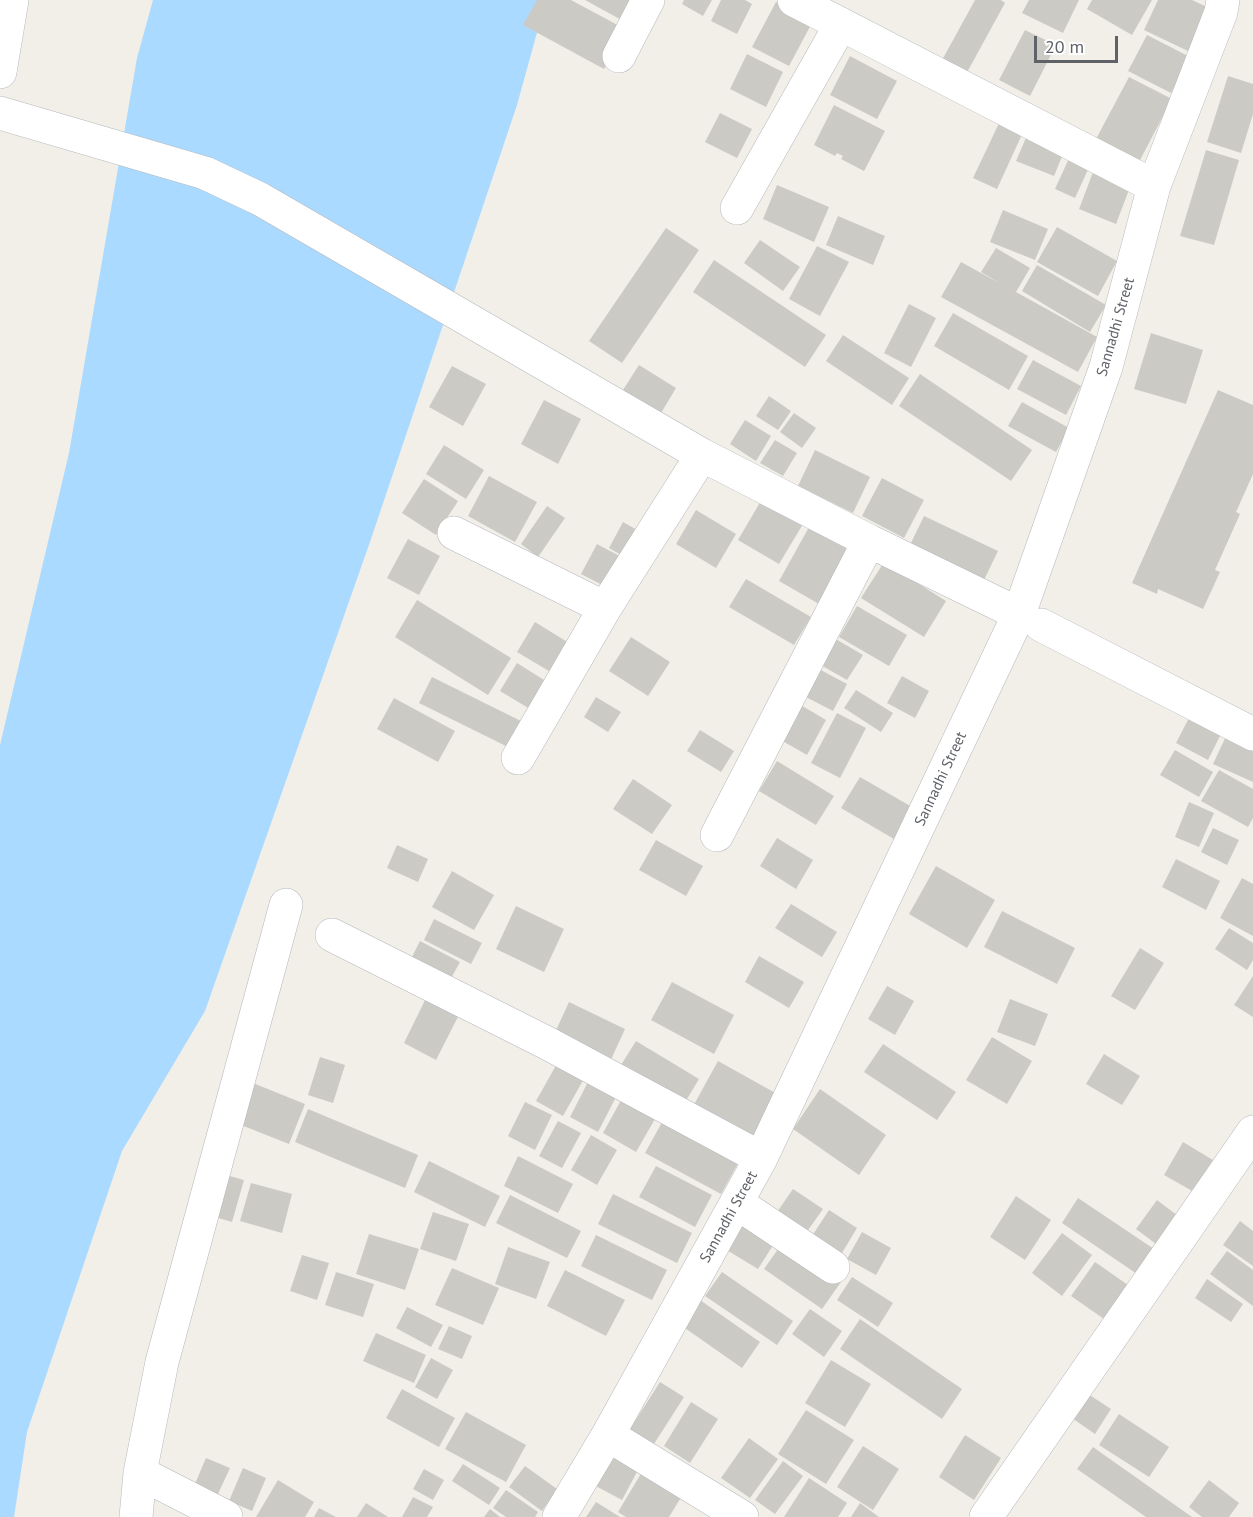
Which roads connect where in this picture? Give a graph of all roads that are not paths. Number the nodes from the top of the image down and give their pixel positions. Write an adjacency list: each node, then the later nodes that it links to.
1 (12, 0): 7 (street)
2 (648, 0): 6 (street)
3 (794, 0): 5 (street)
4 (1214, 4): 9 (street, Sannadhi Street)
5 (841, 24): 9 (street); 10 (street)
6 (619, 56)
7 (0, 72)
8 (0, 114): 11 (street)
9 (1154, 186): 15 (street, Sannadhi Street)
10 (737, 208)
11 (702, 455): 13 (street); 14 (street)
12 (454, 533): 14 (street)
13 (869, 541): 15 (street); 18 (street)
14 (605, 608): 17 (street)
15 (1030, 620): 16 (street); 22 (street, Sannadhi Street)
16 (1253, 734)
17 (518, 758)
18 (717, 835)
19 (286, 905): 26 (street)
20 (332, 935): 22 (street)
21 (1253, 1132): 31 (street)
22 (761, 1158): 23 (street, Sannadhi Street)
23 (737, 1203): 24 (street); 25 (street, Sannadhi Street)
24 (832, 1267)
25 (608, 1435): 29 (street, Sannadhi Street); 30 (street)
26 (140, 1473): 27 (street); 28 (street)
27 (136, 1517)
28 (226, 1517)
29 (559, 1517)
30 (742, 1517)
31 (986, 1517)

